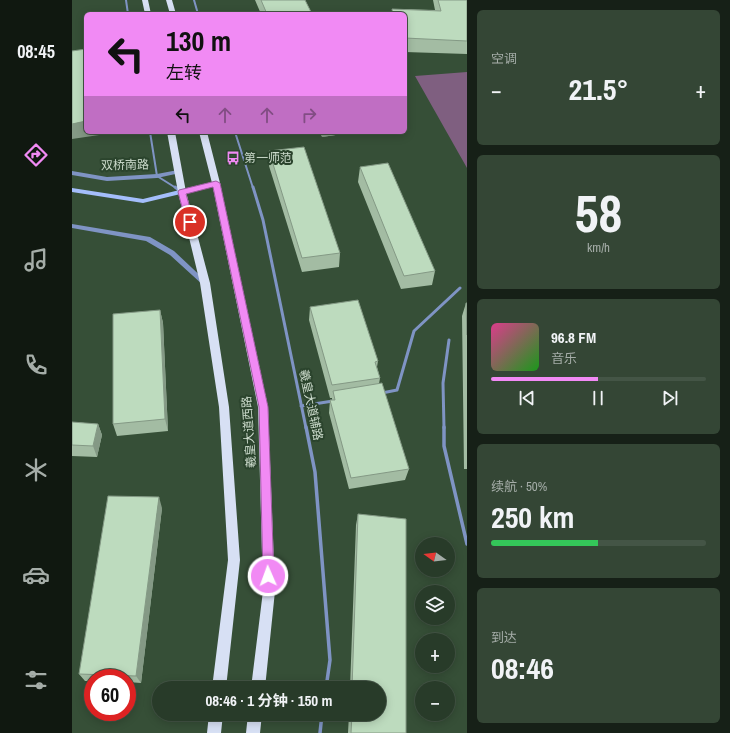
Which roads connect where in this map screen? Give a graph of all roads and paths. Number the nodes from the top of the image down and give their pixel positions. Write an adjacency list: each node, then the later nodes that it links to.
1 (126, 0): 5 (lane)
2 (145, 0): 6 (main road)
3 (169, 0): 7 (main road)
4 (194, 0): 8 (lane)
5 (128, 12)
6 (148, 12)
7 (172, 12)
8 (197, 12)
9 (150, 134): 15 (lane)
10 (171, 134): 13 (main road, 羲皇大道西路)
11 (204, 134): 16 (main road, 羲皇大道西路)
12 (236, 134): 25 (lane, 羲皇大道辅路)
13 (178, 172): 15 (street, 双桥南路); 18 (main road, 羲皇大道西路)
14 (72, 173): 15 (street, 双桥南路)
15 (157, 176): 18 (lane)
16 (216, 183): 18 (main road); 28 (main road, 羲皇大道西路)
17 (72, 190): 18 (main road)
18 (182, 192): 20 (main road, 羲皇大道西路)
19 (72, 226): 20 (street)
20 (205, 283): 27 (main road, 羲皇大道西路)
21 (460, 288): 23 (lane)
22 (449, 340): 26 (lane)
23 (375, 394)
24 (338, 400): 25 (lane)
25 (301, 406): 29 (lane, 羲皇大道辅路)
26 (467, 544)
27 (220, 681)
28 (259, 681)
29 (327, 681)
30 (215, 721): 33 (main road)
31 (254, 721): 34 (main road)
32 (321, 721): 35 (lane)
33 (214, 733)
34 (253, 733)
35 (320, 733)

